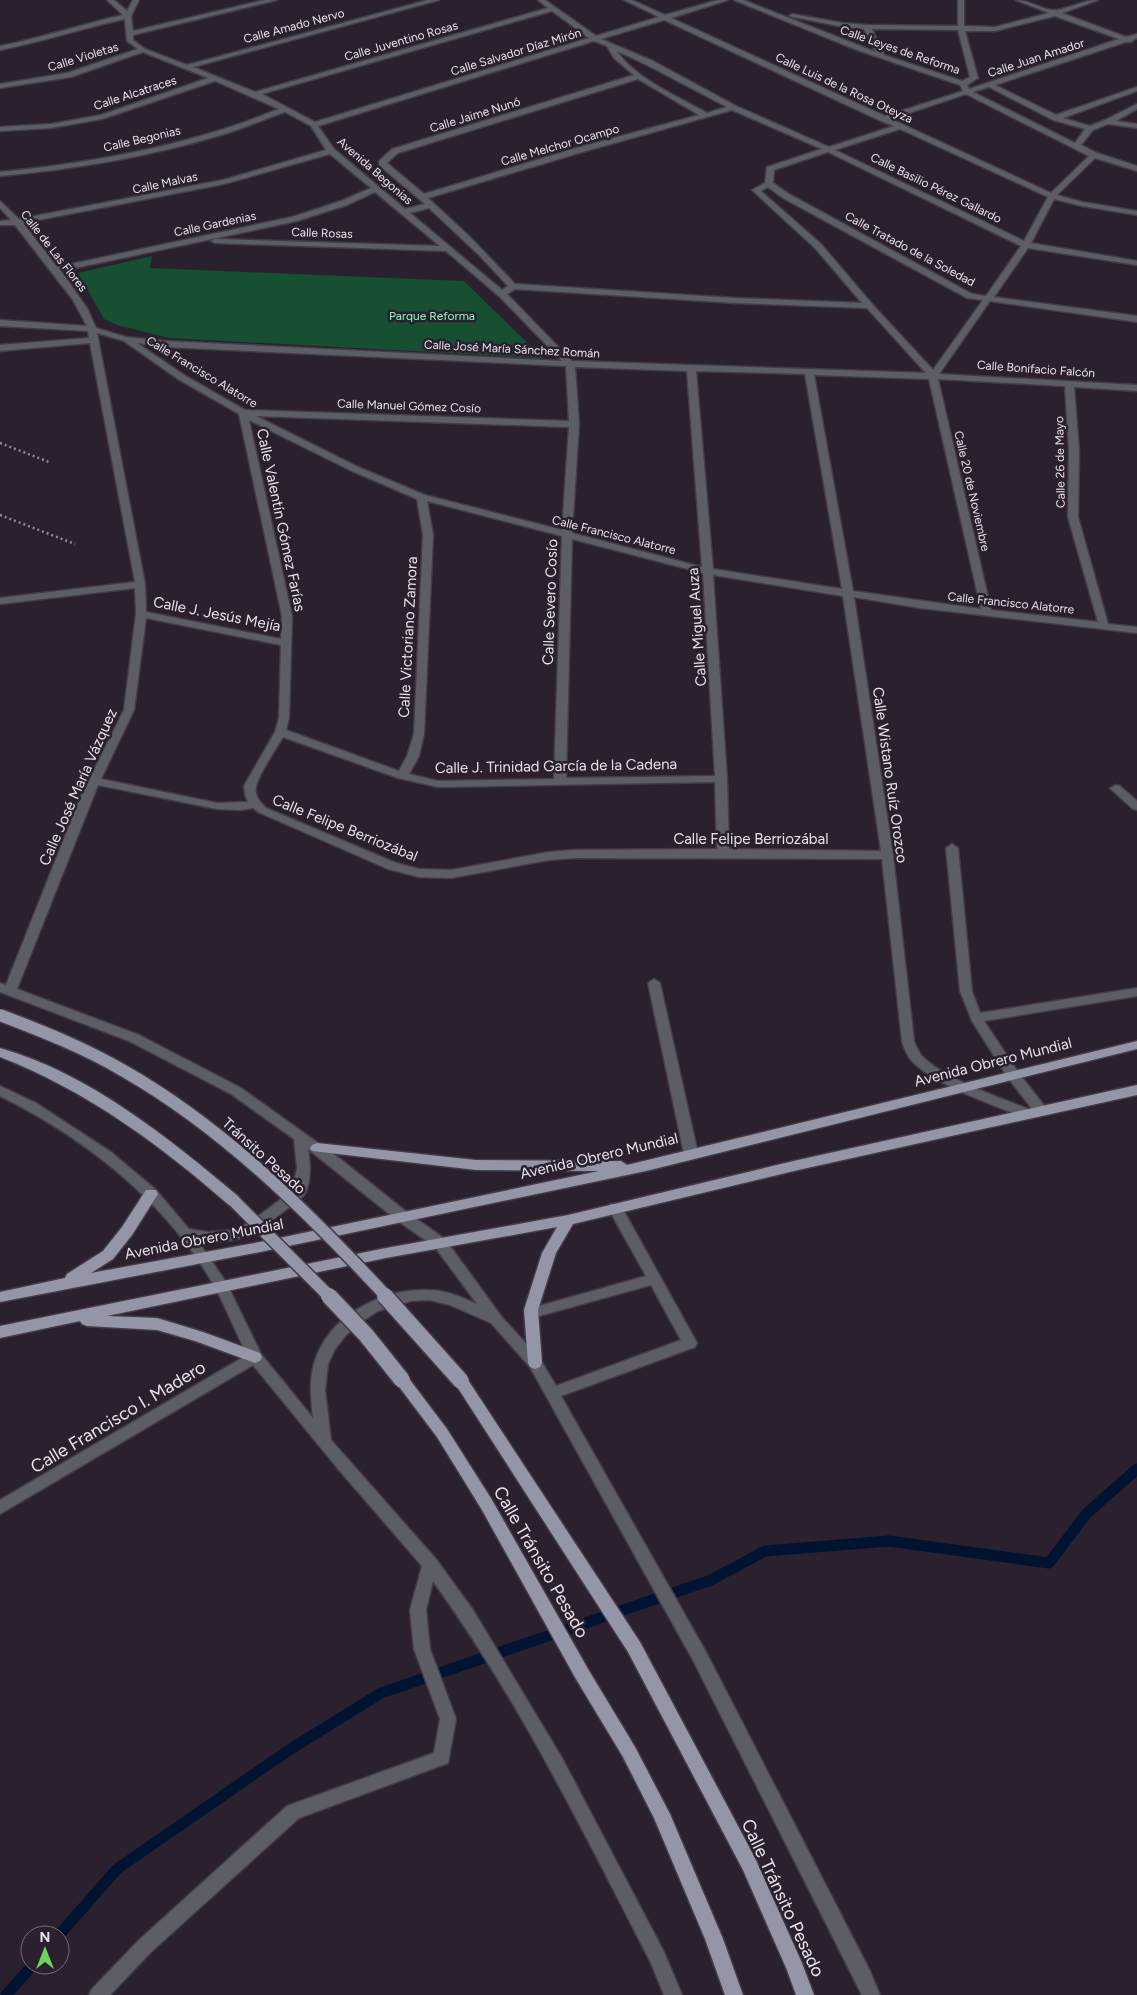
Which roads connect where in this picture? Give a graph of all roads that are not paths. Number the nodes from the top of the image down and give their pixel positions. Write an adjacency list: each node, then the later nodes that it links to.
1 (110, 0): 15 (street)
2 (136, 0): 15 (street)
3 (274, 0): 19 (street)
4 (436, 0): 28 (street, Calle Amado Nervo)
5 (541, 0): 12 (street, Calle Basilio Pérez Gallardo)
6 (627, 0): 16 (street, Calle Luis de la Rosa Oteyza)
7 (726, 0): 16 (street, Calle Salvador Díaz Mirón)
8 (737, 0): 14 (street, Calle Leyes de Reforma)
9 (961, 0): 18 (street)
10 (1019, 0): 13 (street)
11 (1095, 0): 13 (street)
12 (553, 9): 21 (street, Calle Basilio Pérez Gallardo); 36 (street, Calle Juventino Rosas)
13 (1054, 13): 18 (street); 22 (street)
14 (771, 14): 17 (street); 27 (street, Calle Leyes de Reforma)
15 (128, 16): 19 (street); 25 (street)
16 (663, 18): 21 (street, Calle Salvador Díaz Mirón); 42 (street, Calle Luis de la Rosa Oteyza)
17 (867, 27): 18 (street); 27 (street)
18 (961, 27): 31 (street)
19 (128, 34): 26 (street, Avenida Begonias)
20 (1137, 36): 22 (street, Calle Juan Amador)
21 (596, 39): 24 (street, Calle Basilio Pérez Gallardo); 44 (street, Calle Salvador Díaz Mirón)
22 (1127, 40): 23 (street); 32 (street, Calle Juan Amador)
23 (1137, 43)
24 (610, 46): 29 (street, Calle Basilio Pérez Gallardo); 38 (street, Calle Basilio Pérez Gallardo)
25 (0, 48)
26 (143, 50): 28 (street, Avenida Begonias); 33 (street, Calle Violetas)
27 (881, 55): 31 (street, Calle Leyes de Reforma)
28 (186, 67): 30 (street, Avenida Begonias)
29 (639, 76): 40 (street, Calle Basilio Pérez Gallardo); 58 (street, Calle Jaime Nunó)
30 (216, 78): 36 (street, Avenida Begonias); 48 (street, Calle Alcatraces)
31 (963, 84): 32 (street); 35 (street, Calle Leyes de Reforma)
32 (990, 85): 35 (street, Calle Juan Amador); 41 (street)
33 (0, 86)
34 (1137, 89): 41 (street)
35 (967, 92): 42 (street, Calle Juan Amador); 49 (street, Calle Leyes de Reforma)
36 (254, 94): 39 (street, Avenida Begonias)
37 (1137, 106): 43 (street)
38 (733, 108): 40 (street); 50 (street, Calle Basilio Pérez Gallardo)
39 (285, 109): 44 (street, Avenida Begonias); 54 (street, Calle Begonias)
40 (705, 115): 58 (street, Calle Melchor Ocampo)
41 (1056, 118): 47 (street)
42 (884, 119): 45 (street, Calle Luis de la Rosa Oteyza)
43 (1108, 122): 46 (street); 47 (street)
44 (314, 125): 51 (street, Avenida Begonias)
45 (900, 126): 50 (street); 57 (street, Calle Luis de la Rosa Oteyza)
46 (1137, 126)
47 (1090, 128): 49 (street)
48 (0, 129)
49 (1077, 145): 52 (street, Calle Leyes de Reforma)
50 (827, 149): 55 (street); 66 (street, Calle Basilio Pérez Gallardo)
51 (331, 151): 56 (street, Avenida Begonias); 63 (street, Calle Malvas)
52 (1094, 155): 53 (street, Calle Leyes de Reforma); 57 (street)
53 (1137, 169)
54 (0, 174)
55 (769, 184): 72 (street, Calle Tratado de la Soledad); 73 (street)
56 (376, 189): 61 (street, Avenida Begonias); 65 (street, Calle Gardenias)
57 (1052, 196): 62 (street, Calle Luis de la Rosa Oteyza); 66 (street)
58 (423, 197): 60 (street, Calle Jaime Nunó)
59 (0, 203): 63 (street, Calle de Las Flores)
60 (430, 205): 61 (street); 70 (street, Calle Jaime Nunó)
61 (403, 212): 67 (street, Avenida Begonias)
62 (1137, 213)
63 (18, 222): 64 (street, Calle Malvas); 69 (street, Calle de Las Flores)
64 (0, 223)
65 (195, 240): 67 (street, Calle Rosas); 69 (street, Calle Gardenias)
66 (1026, 246): 68 (street, Calle Basilio Pérez Gallardo); 72 (street)
67 (447, 249): 71 (street, Avenida Begonias)
68 (1137, 264)
69 (55, 270): 76 (street, Calle de Las Flores)
70 (513, 286): 71 (street); 73 (street)
71 (502, 294): 79 (street, Avenida Begonias)
72 (987, 300): 74 (street, Calle Tratado de la Soledad); 82 (street)
73 (869, 306): 82 (street)
74 (1137, 319)
75 (0, 323): 76 (street)
76 (91, 327): 77 (street, Calle José María Sánchez Román); 78 (street); 90 (street, Calle José María Vázquez)
77 (125, 339): 79 (street, Calle José María Sánchez Román); 85 (street, Calle Francisco Alatorre)
78 (0, 348)
79 (570, 364): 80 (street, Calle José María Sánchez Román); 86 (street, Calle Severo Cosío)
80 (691, 369): 81 (street, Calle José María Sánchez Román); 89 (street, Calle Miguel Auza)
81 (809, 373): 82 (street, Calle José María Sánchez Román); 91 (street, Calle Wistano Ruíz Orozco)
82 (933, 376): 83 (street, Calle Bonifacio Falcón); 93 (street, Calle 20 de Noviembre)
83 (1069, 384): 84 (street, Calle Bonifacio Falcón); 95 (street, Calle 26 de Mayo)
84 (1137, 388)
85 (243, 413): 86 (street, Calle Manuel Gómez Cosío); 87 (street, Calle Francisco Alatorre); 97 (street, Calle Valentín Gómez Farías)
86 (574, 424): 88 (street, Calle Severo Cosío)
87 (422, 497): 88 (street, Calle Francisco Alatorre); 99 (street, Calle Victoriano Zamora)
88 (567, 536): 89 (street, Calle Francisco Alatorre); 102 (street, Calle Severo Cosío)
89 (708, 571): 91 (street, Calle Francisco Alatorre); 100 (street, Calle Miguel Auza)
90 (140, 584): 92 (street); 94 (street, Calle José María Vázquez)
91 (848, 594): 93 (street, Calle Francisco Alatorre); 108 (street, Calle Wistano Ruíz Orozco)
92 (0, 601)
93 (987, 613): 95 (street, Calle Francisco Alatorre)
94 (141, 614): 97 (street, Calle J. Jesús Mejía); 101 (street, Calle José María Vázquez)
95 (1104, 626): 96 (street, Calle Francisco Alatorre)
96 (1137, 630)
97 (287, 643): 98 (street, Calle Valentín Gómez Farías)
98 (280, 732): 99 (street, Calle J. Trinidad García de la Cadena); 104 (street, Calle Valentín Gómez Farías)
99 (402, 776): 102 (street, Calle J. Trinidad García de la Cadena)
100 (721, 779): 102 (street, Calle J. Trinidad García de la Cadena); 107 (street, Calle Miguel Auza)
101 (94, 781): 104 (street, Calle Felipe Berriozábal); 110 (street, Calle José María Vázquez)
102 (560, 781)
103 (1116, 788): 105 (street)
104 (254, 804): 107 (street, Calle Felipe Berriozábal)
105 (1137, 807)
106 (952, 848): 113 (street)
107 (724, 853): 108 (street, Calle Felipe Berriozábal)
108 (887, 854): 117 (street, Calle Wistano Ruíz Orozco)
109 (654, 983): 123 (street)
110 (5, 989): 121 (street)
111 (1137, 992): 113 (street)
112 (0, 1016): 142 (main road, Tránsito Pesado, bridge)
113 (976, 1018): 116 (street)
114 (1137, 1045): 116 (main road, Avenida Obrero Mundial)
115 (0, 1052): 149 (main road, Calle Tránsito Pesado, bridge)
116 (1013, 1075): 117 (main road, Avenida Obrero Mundial); 120 (street)
117 (964, 1087): 120 (street, Calle Wistano Ruíz Orozco); 123 (main road, Avenida Obrero Mundial)
118 (1137, 1090): 120 (main road)
119 (0, 1091): 125 (street)
120 (1035, 1112): 126 (main road)
121 (300, 1136): 122 (street); 129 (street)
122 (317, 1148): 124 (main road); 127 (street)
123 (691, 1154): 124 (main road, Avenida Obrero Mundial)
124 (646, 1166): 127 (main road, Avenida Obrero Mundial)
125 (151, 1194): 129 (street); 133 (main road)
126 (615, 1208): 128 (main road); 132 (street)
127 (403, 1217): 130 (street); 131 (main road, Avenida Obrero Mundial)
128 (568, 1220): 130 (main road); 136 (main road)
129 (185, 1233): 131 (street)
130 (440, 1243): 134 (main road); 138 (street)
131 (200, 1258): 133 (main road, Avenida Obrero Mundial); 134 (street)
132 (654, 1279): 136 (street); 143 (street)
133 (65, 1283): 135 (main road, Avenida Obrero Mundial)
134 (222, 1286): 137 (main road); 140 (street)
135 (0, 1297)
136 (532, 1313): 141 (main road)
137 (70, 1318): 139 (main road); 140 (main road)
138 (496, 1320): 141 (street); 144 (street)
139 (0, 1332)
140 (255, 1357): 144 (street); 145 (street, Calle Francisco I. Madero)
141 (534, 1363): 143 (street)
142 (461, 1381): 150 (main road, Calle Tránsito Pesado)
143 (551, 1394): 151 (street)
144 (324, 1441): 146 (street)
145 (0, 1508)
146 (430, 1564): 147 (street); 148 (street)
147 (98, 1995)
148 (673, 1995)
149 (734, 1995)
150 (806, 1995)
151 (871, 1995)

